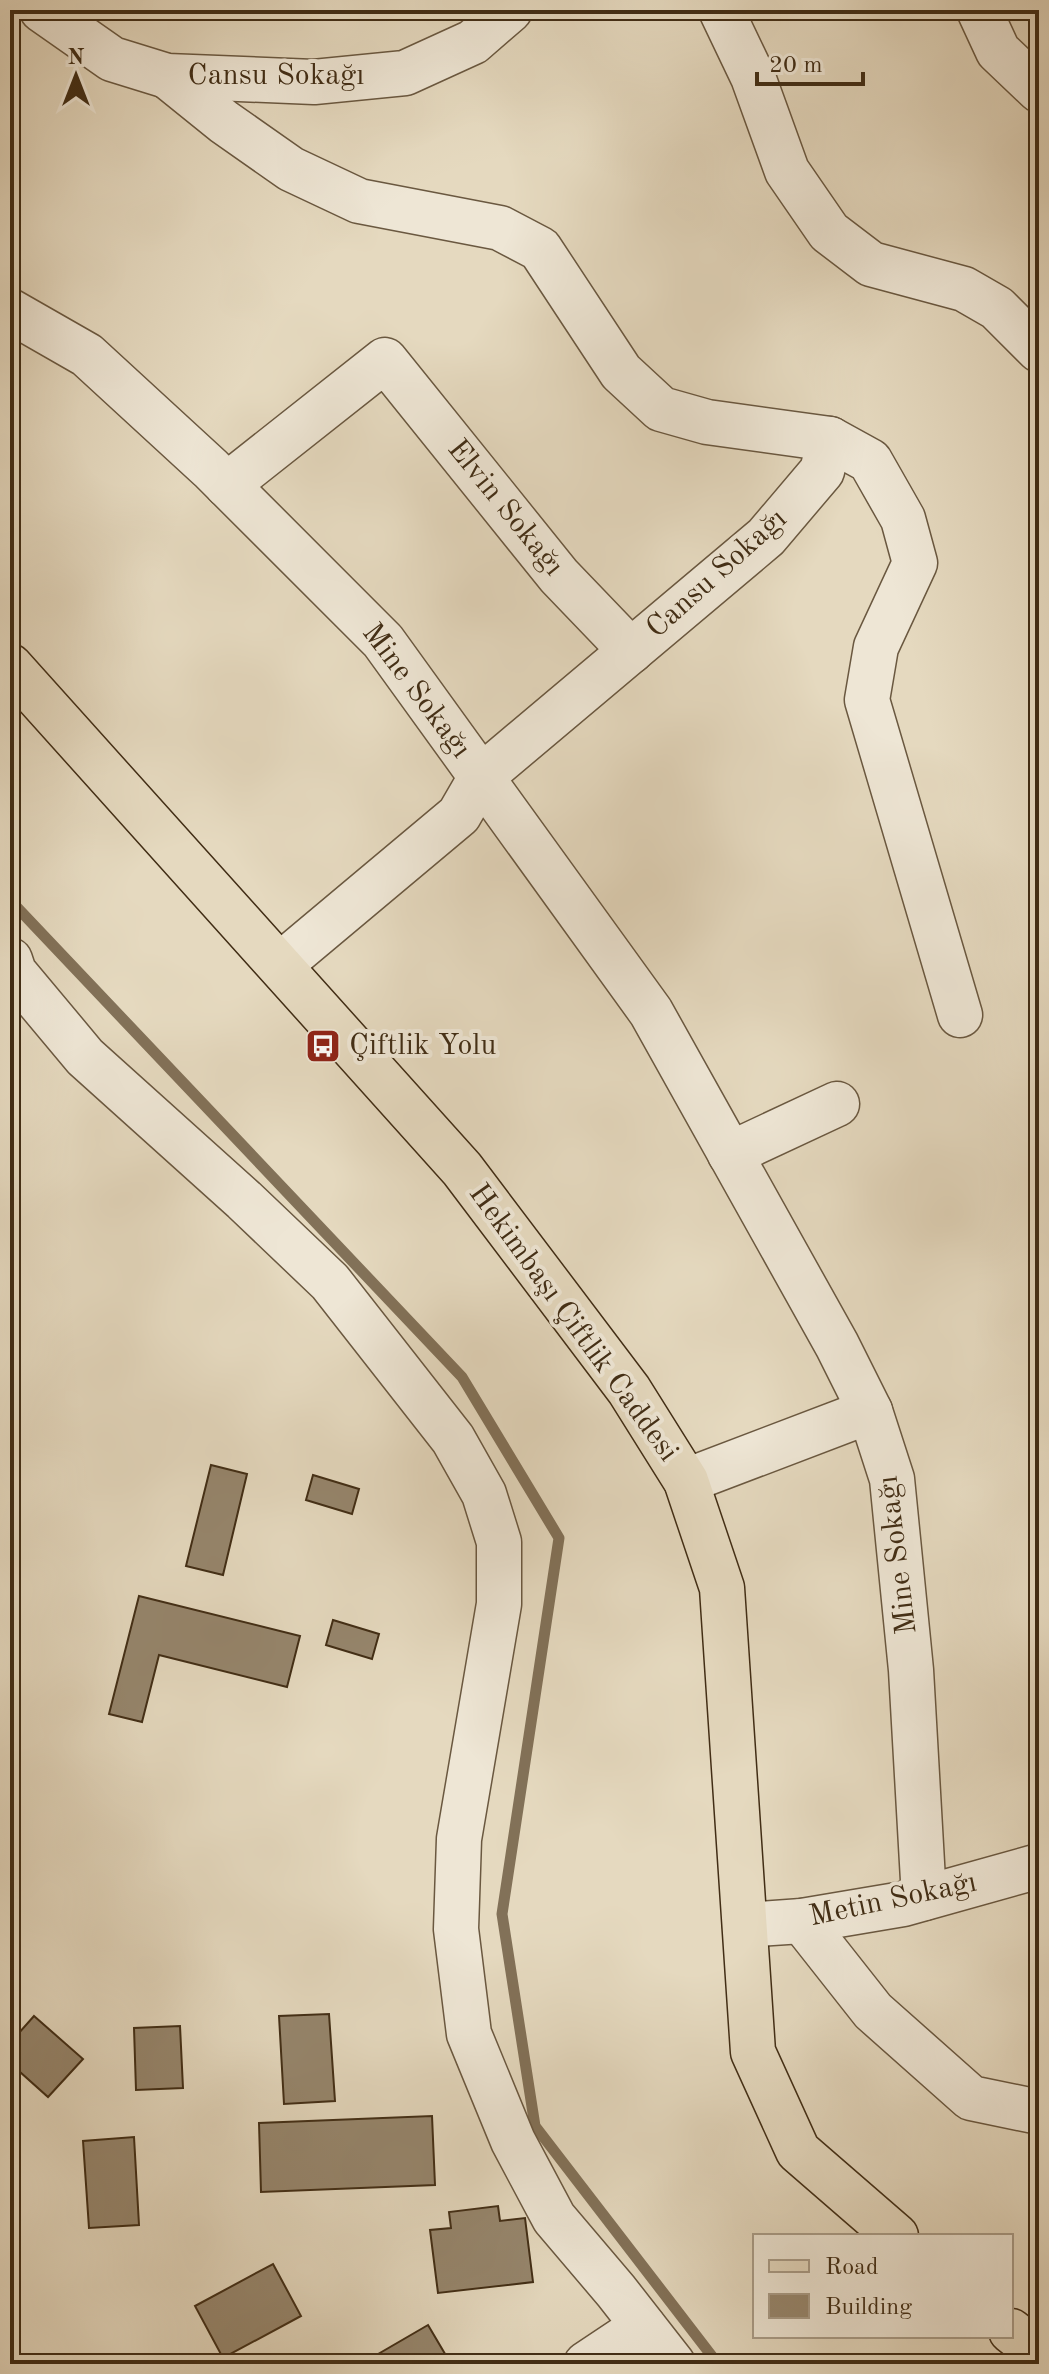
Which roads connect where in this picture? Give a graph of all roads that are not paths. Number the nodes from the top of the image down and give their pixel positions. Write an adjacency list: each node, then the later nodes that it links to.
1 (42, 10): 5 (street, Cansu Sokağı)
2 (510, 10): 5 (street, Cansu Sokağı)
3 (721, 10): 8 (street)
4 (979, 10): 6 (street)
5 (167, 76): 9 (street, Cansu Sokağı)
6 (1039, 90)
7 (10, 311): 10 (street, Mine Sokağı)
8 (1039, 350)
9 (830, 439): 11 (street, Cansu Sokağı); 16 (street)
10 (227, 485): 11 (street, Elvin Sokağı); 13 (street, Mine Sokağı)
11 (631, 651): 13 (street, Cansu Sokağı)
12 (10, 666): 15 (main road, Hekimbaşı Çiftlik Caddesi)
13 (481, 777): 15 (street, Cansu Sokağı); 18 (street, Mine Sokağı)
14 (10, 960): 27 (street)
15 (280, 965): 20 (main road, Hekimbaşı Çiftlik Caddesi)
16 (960, 1015)
17 (837, 1104): 18 (street)
18 (730, 1154): 19 (street, Mine Sokağı)
19 (870, 1411): 20 (street); 22 (street, Mine Sokağı)
20 (686, 1481): 24 (main road, Hekimbaşı Çiftlik Caddesi)
21 (1039, 1866): 22 (street, Metin Sokağı)
22 (924, 1898): 23 (street, Metin Sokağı)
23 (802, 1921): 24 (street, Metin Sokağı); 25 (street)
24 (745, 1925): 26 (main road, Hekimbaşı Çiftlik Caddesi)
25 (1039, 2112)
26 (894, 2234)
27 (643, 2326): 30 (street); 31 (street)
28 (1013, 2333): 29 (main road)
29 (1039, 2353)
30 (586, 2364)
31 (673, 2364)

